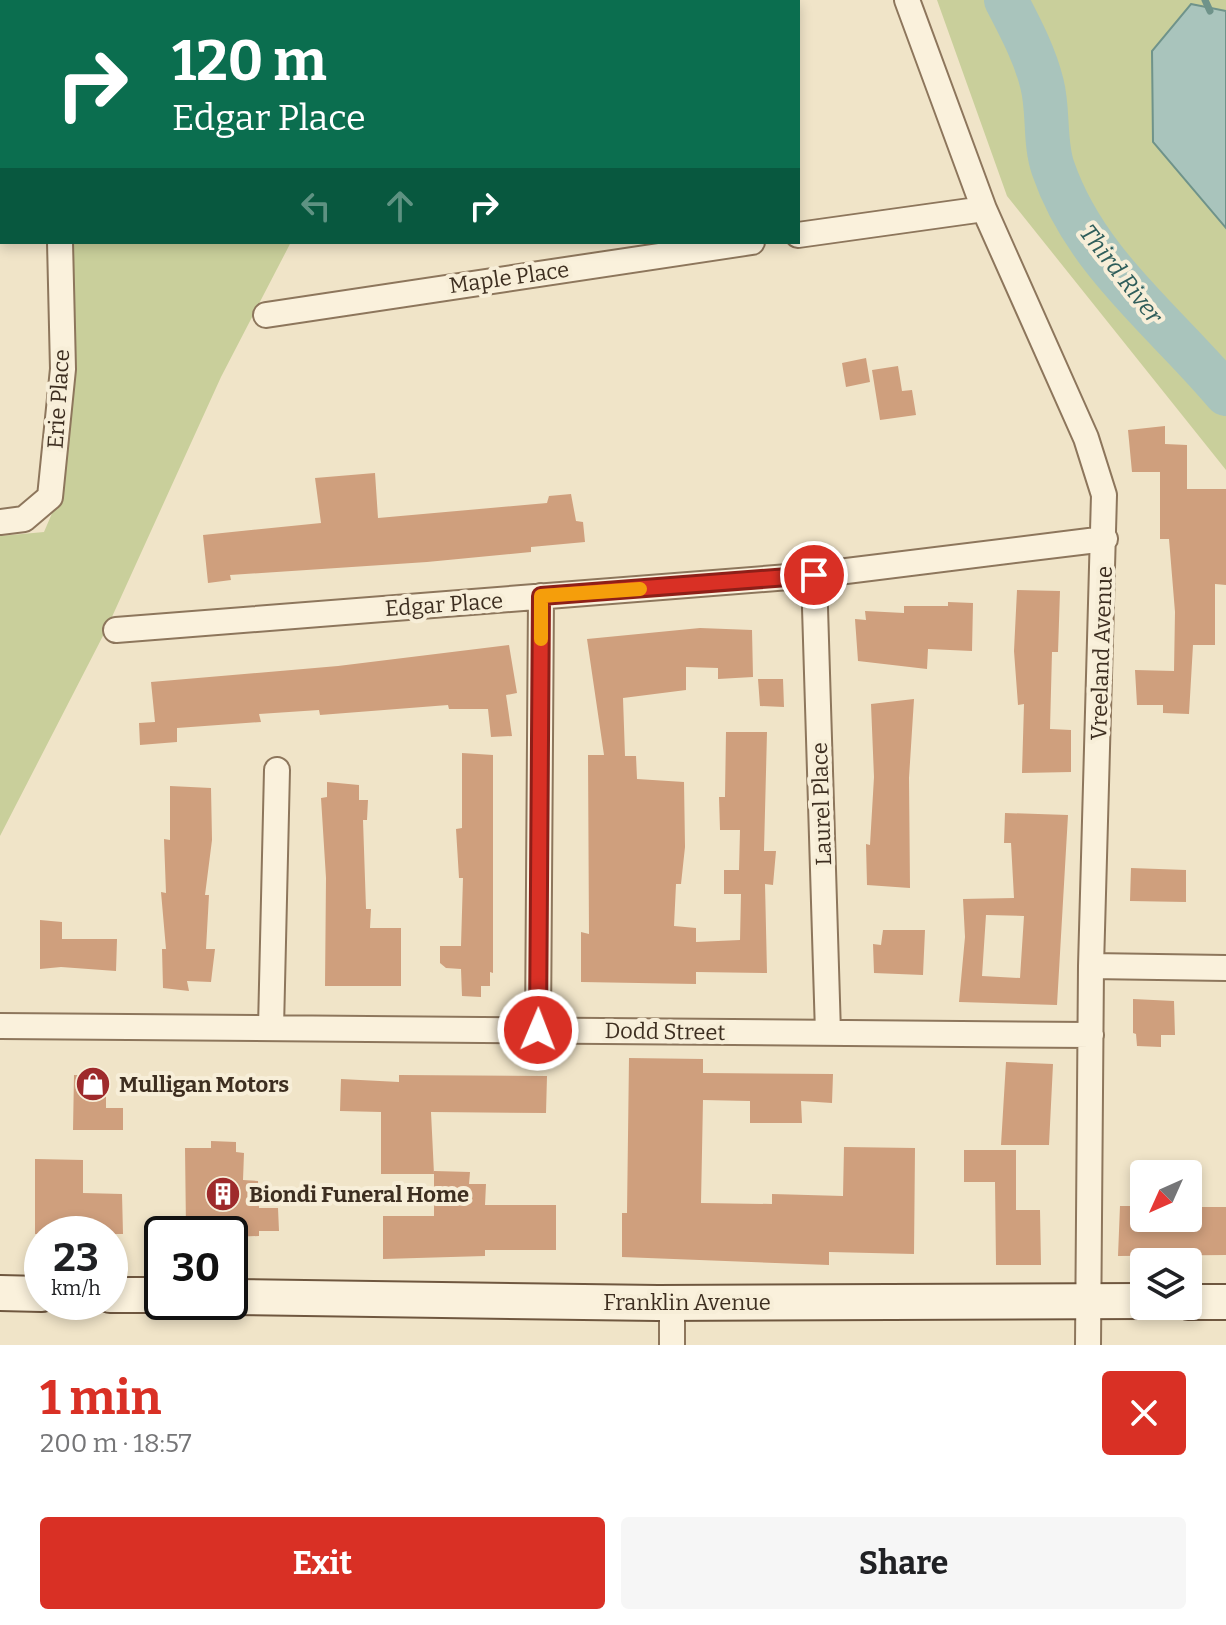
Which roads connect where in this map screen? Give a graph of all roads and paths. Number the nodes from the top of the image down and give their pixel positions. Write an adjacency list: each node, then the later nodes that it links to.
1 (907, 0): 2 (street, Vreeland Avenue)
2 (984, 209): 3 (street); 8 (street, Vreeland Avenue)
3 (800, 235)
4 (60, 244): 7 (street, Erie Place)
5 (739, 244): 6 (street, Maple Place)
6 (266, 315)
7 (0, 522)
8 (1105, 539): 9 (street, Edgar Place); 13 (street, Vreeland Avenue)
9 (814, 575): 10 (street, Edgar Place); 18 (street, Laurel Place)
10 (541, 596): 11 (street, Edgar Place); 17 (street)
11 (116, 630)
12 (277, 770): 16 (street)
13 (1091, 966): 14 (street); 19 (street, Vreeland Avenue)
14 (1226, 968)
15 (0, 1026): 16 (street, Dodd Street)
16 (271, 1028): 17 (street, Dodd Street)
17 (538, 1030): 18 (street, Dodd Street)
18 (828, 1033): 19 (street, Dodd Street)
19 (1091, 1035): 23 (street, Vreeland Avenue)
20 (0, 1293): 21 (main road)
21 (24, 1294)
22 (248, 1297): 27 (main road, Franklin Avenue)
23 (1089, 1301): 24 (main road, Franklin Avenue); 27 (main road, Franklin Avenue); 29 (street, Vreeland Avenue)
24 (1130, 1301)
25 (1202, 1302): 26 (main road)
26 (1226, 1302)
27 (672, 1303): 28 (street)
28 (672, 1345)
29 (1088, 1345)

